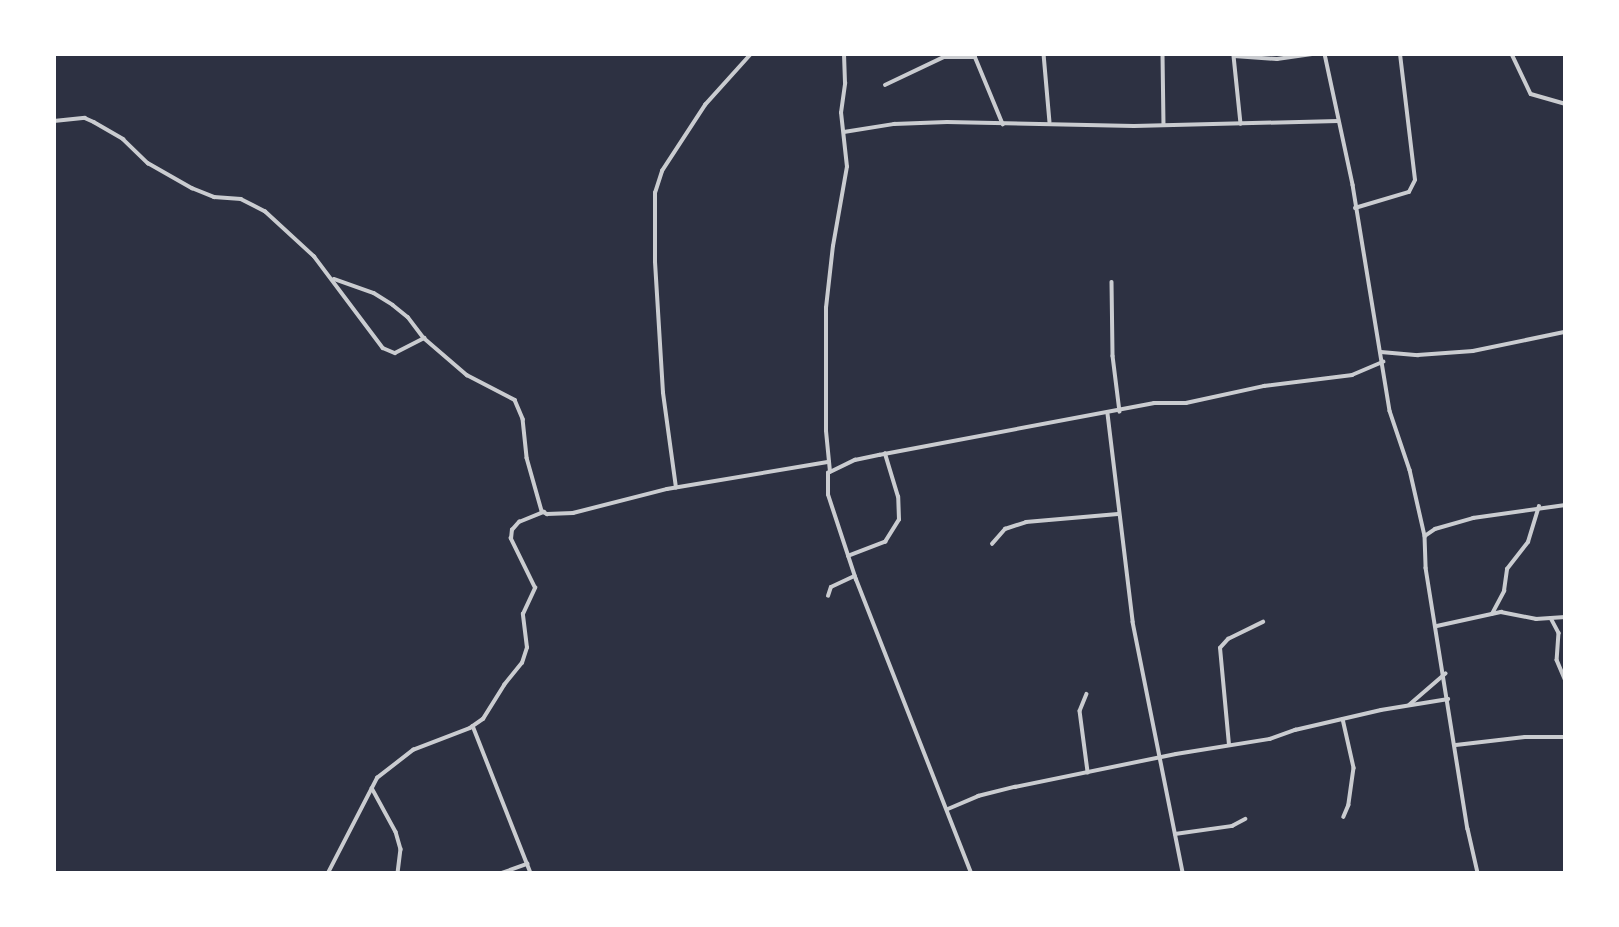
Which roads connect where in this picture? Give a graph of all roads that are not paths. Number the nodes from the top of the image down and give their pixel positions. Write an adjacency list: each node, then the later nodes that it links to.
1 (751, 54): 32 (street)
2 (844, 54): 19 (street)
3 (1044, 54): 15 (street)
4 (1163, 54): 18 (street)
5 (1312, 54): 9 (street)
6 (1325, 54): 14 (street)
7 (1400, 54): 20 (street)
8 (1512, 54): 12 (street)
9 (1234, 55): 17 (street)
10 (975, 56): 11 (street); 16 (street)
11 (886, 85)
12 (1565, 104)
13 (54, 121): 21 (street)
14 (1339, 121): 17 (street); 20 (street)
15 (1050, 122): 16 (street); 18 (street)
16 (1003, 124): 19 (street)
17 (1241, 124): 18 (street)
18 (1164, 125)
19 (844, 132): 30 (street)
20 (1355, 208): 25 (street)
21 (332, 278): 24 (street); 24 (street)
22 (1112, 282): 27 (street)
23 (1565, 332): 25 (street)
24 (424, 338): 36 (street)
25 (1381, 352): 26 (street)
26 (1383, 362): 27 (street); 38 (street)
27 (1120, 412): 28 (street)
28 (1108, 414): 29 (street); 37 (street)
29 (885, 454): 31 (street); 40 (street)
30 (829, 463): 31 (street); 32 (street)
31 (830, 472): 40 (street)
32 (676, 488): 36 (street)
33 (1565, 497): 34 (street)
34 (1562, 505): 35 (street)
35 (1539, 507): 38 (street); 43 (street)
36 (544, 512): 54 (street)
37 (1119, 514): 39 (street); 58 (street)
38 (1425, 536): 47 (street)
39 (992, 544)
40 (848, 556): 41 (street)
41 (855, 576): 42 (street); 61 (street)
42 (828, 596)
43 (1492, 614): 45 (street); 47 (street)
44 (1565, 617): 45 (street)
45 (1551, 618): 49 (street)
46 (1263, 622): 56 (street)
47 (1437, 626): 48 (street)
48 (1445, 674): 51 (street); 52 (street)
49 (1565, 679)
50 (1087, 694): 59 (street)
51 (1448, 699): 52 (street); 57 (street)
52 (1409, 705): 53 (street)
53 (1343, 719): 56 (street); 62 (street)
54 (473, 726): 60 (street); 65 (street)
55 (1565, 737): 57 (street)
56 (1229, 745): 58 (street)
57 (1456, 745): 72 (street)
58 (1159, 757): 59 (street); 64 (street)
59 (1088, 772): 61 (street)
60 (372, 788): 66 (street); 67 (street)
61 (948, 809): 70 (street)
62 (1344, 817)
63 (1245, 819): 64 (street)
64 (1175, 834): 71 (street)
65 (527, 864): 68 (street); 69 (street)
66 (328, 873)
67 (398, 873)
68 (502, 873)
69 (531, 873)
70 (971, 873)
71 (1182, 873)
72 (1478, 873)

